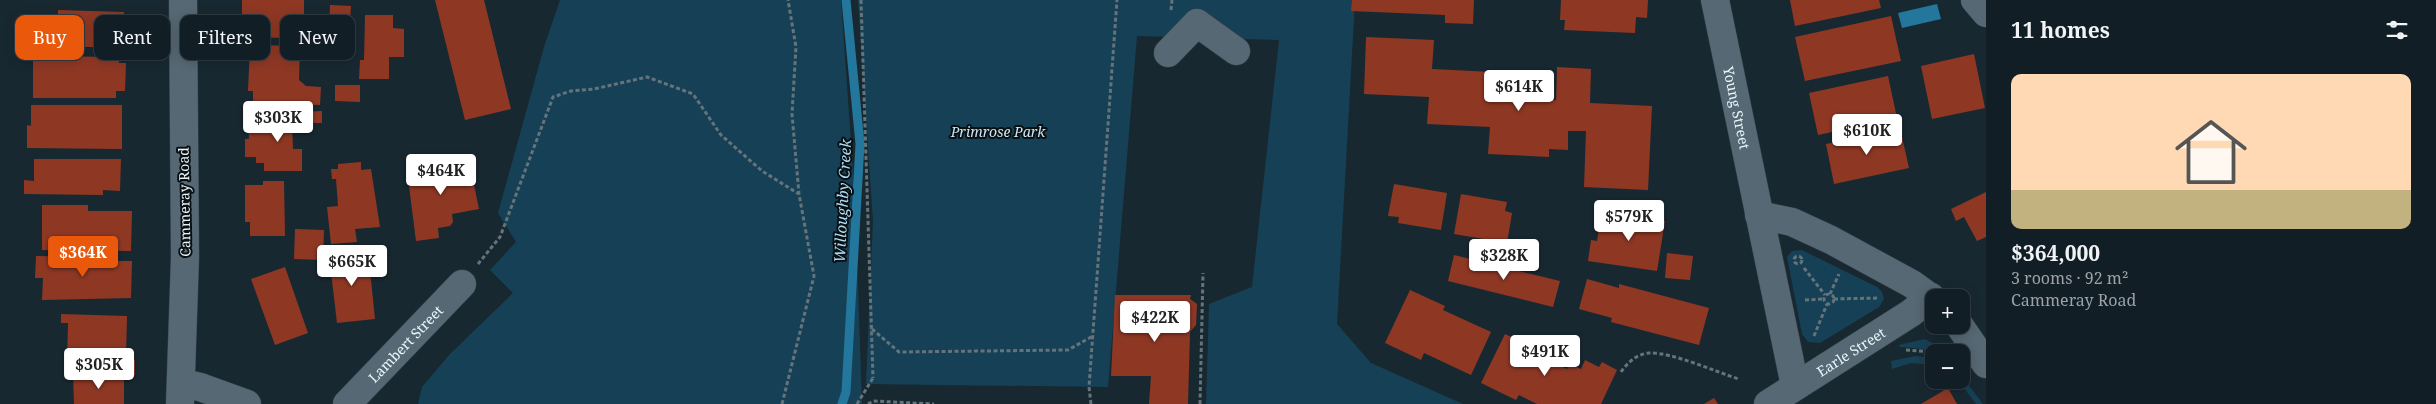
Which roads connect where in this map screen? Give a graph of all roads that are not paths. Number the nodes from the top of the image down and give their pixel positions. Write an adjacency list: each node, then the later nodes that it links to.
1 (183, 0): 15 (street, Cammeray Road)
2 (1715, 0): 8 (street, Young Street)
3 (1975, 0): 5 (street)
4 (1200, 12): 6 (street); 7 (street)
5 (1986, 13)
6 (1236, 51)
7 (1168, 53)
8 (1759, 215): 10 (street); 14 (street, Young Street)
9 (462, 284): 17 (street, Lambert Street)
10 (1925, 293)
11 (1925, 303): 14 (street, Earle Street)
12 (1965, 334): 13 (street)
13 (1986, 364)
14 (1795, 386): 18 (street, Earle Street)
15 (181, 394): 16 (street)
16 (247, 404)
17 (348, 404)
18 (1768, 404)

